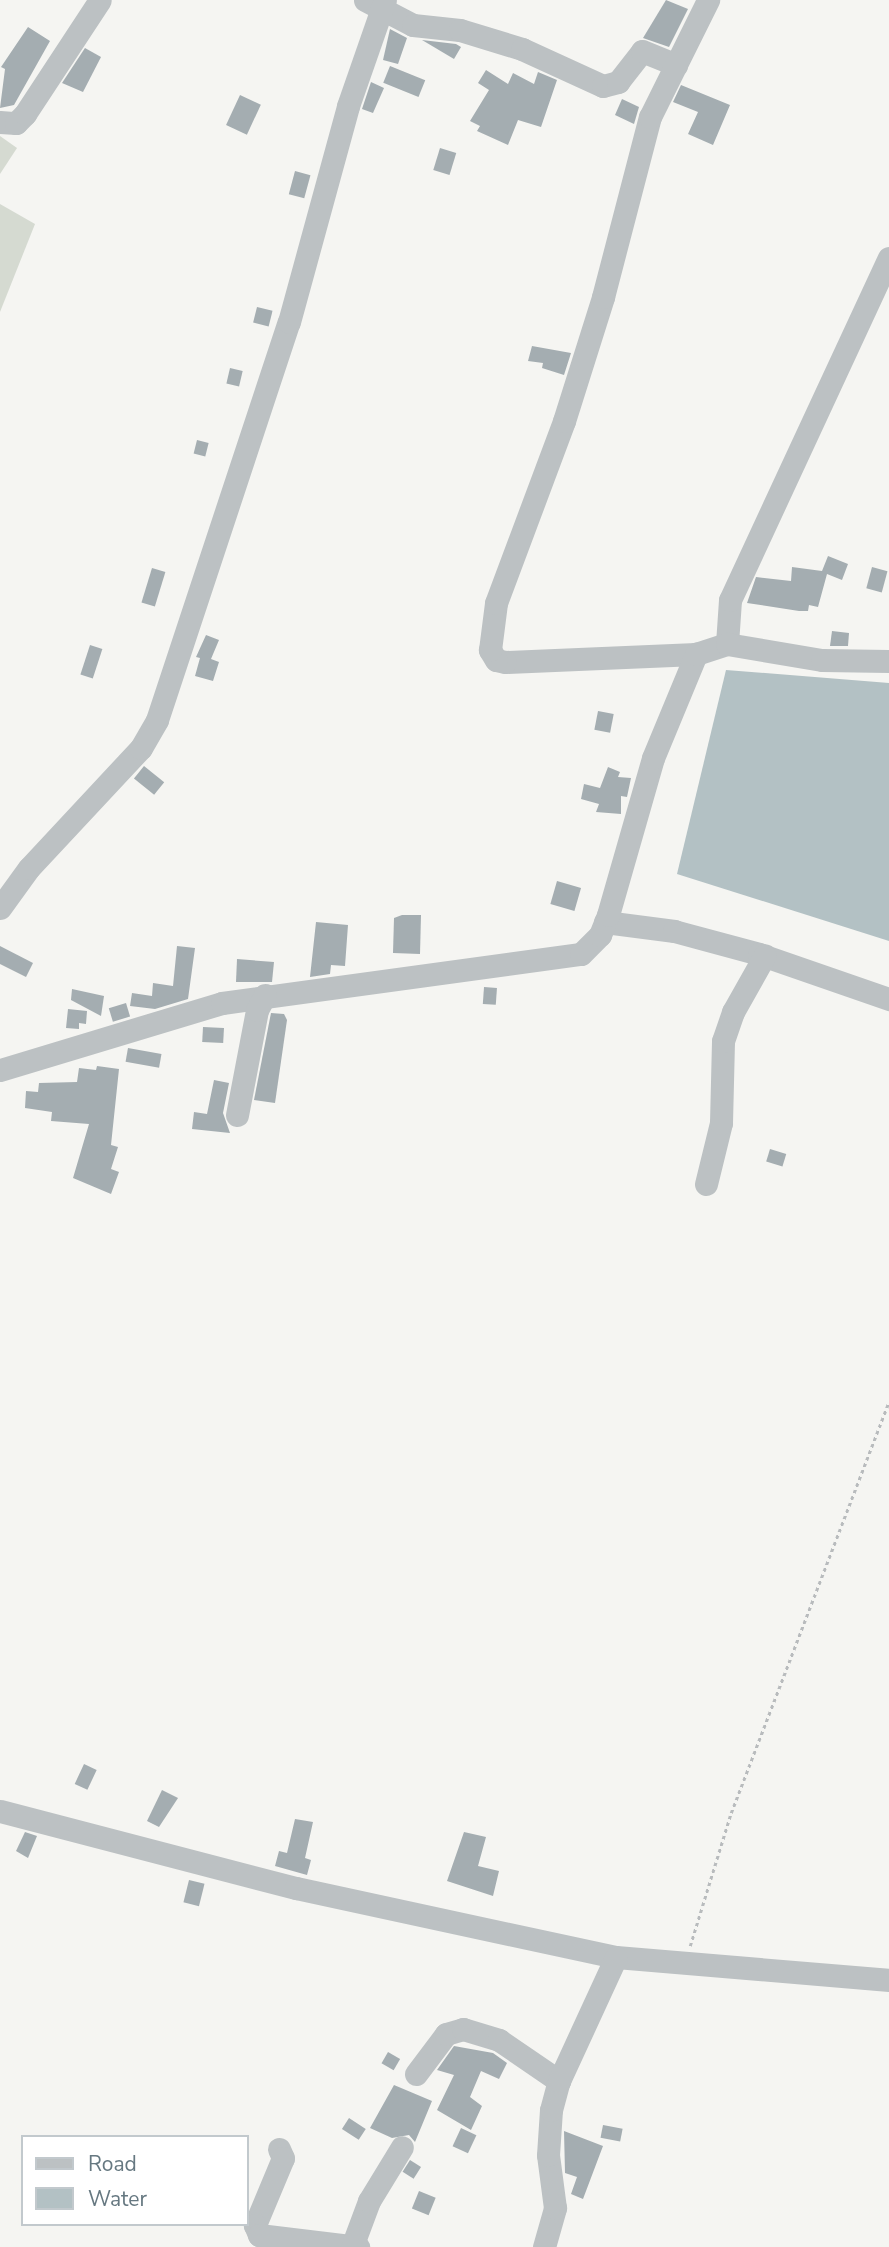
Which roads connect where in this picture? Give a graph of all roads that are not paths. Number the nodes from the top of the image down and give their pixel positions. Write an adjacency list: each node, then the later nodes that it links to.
1 (100, 0): 5 (street)
2 (708, 0): 4 (street)
3 (377, 4): 4 (street); 10 (street)
4 (677, 65): 8 (street)
5 (0, 122)
6 (889, 258): 7 (street)
7 (727, 644): 8 (street); 9 (street)
8 (695, 654): 11 (street)
9 (889, 661)
10 (0, 908)
11 (605, 922): 12 (street); 13 (street)
12 (765, 955): 14 (street); 17 (street)
13 (265, 995): 15 (street); 16 (street)
14 (889, 999)
15 (0, 1070)
16 (237, 1115)
17 (706, 1184)
18 (0, 1811): 19 (street)
19 (616, 1957): 20 (street); 22 (street)
20 (889, 1980)
21 (416, 2074): 22 (street)
22 (559, 2081): 26 (street)
23 (402, 2147): 25 (street)
24 (279, 2149): 25 (street)
25 (356, 2246)
26 (544, 2247)

